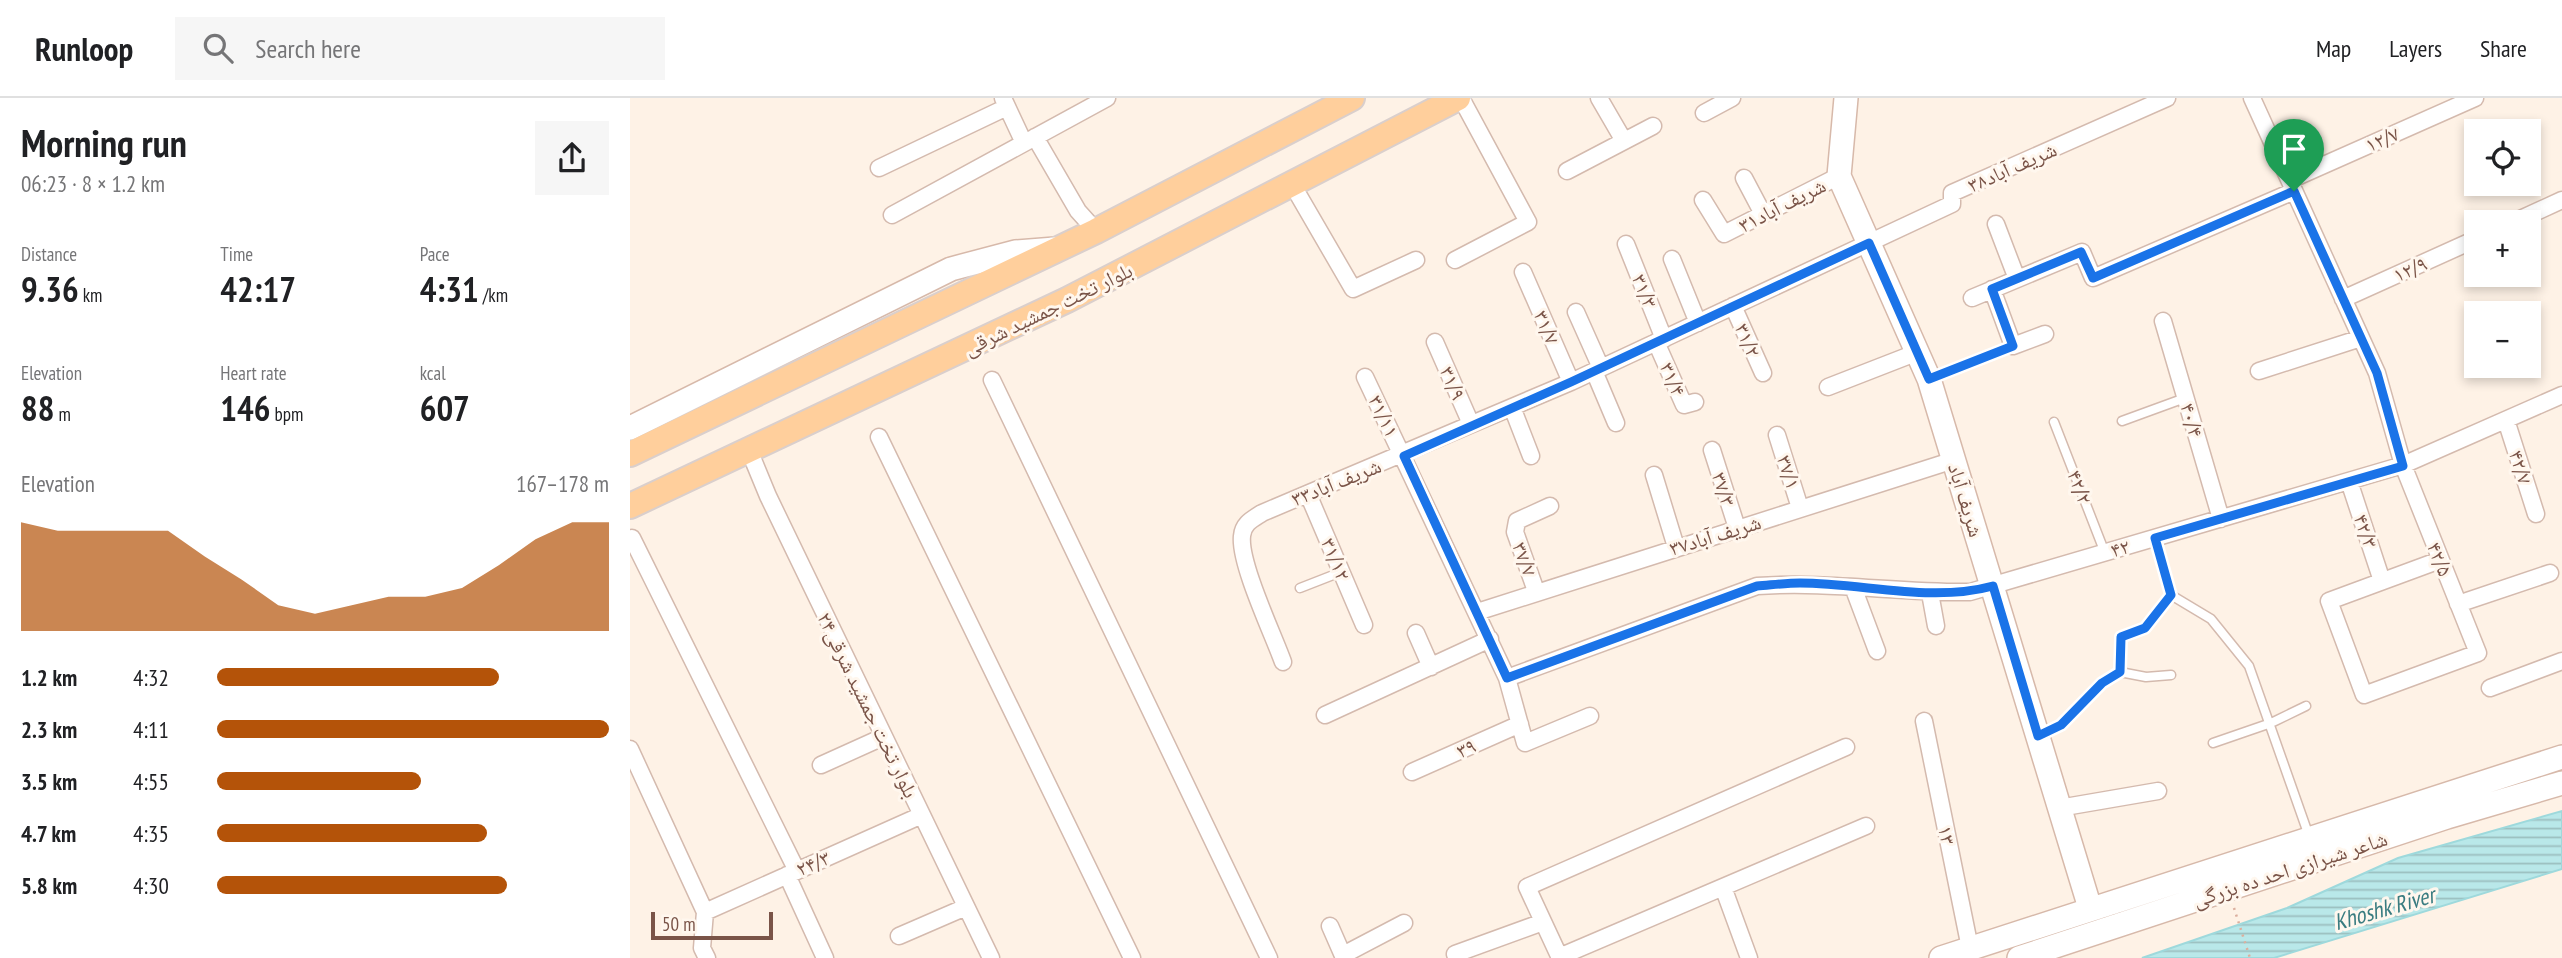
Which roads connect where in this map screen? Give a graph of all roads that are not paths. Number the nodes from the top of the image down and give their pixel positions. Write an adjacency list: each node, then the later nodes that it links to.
1 (1352, 98): 27 (main road)
2 (1599, 98): 14 (street)
3 (1732, 98): 11 (street)
4 (1846, 98): 17 (street, شریف آباد)
5 (2167, 98): 28 (street, شریف آباد۳۸)
6 (2252, 98): 20 (street, ۴۲/۵)
7 (2475, 98): 20 (street, ۱۲/۷)
8 (1101, 99): 13 (street)
9 (1452, 100): 19 (main road, بلوار تخت جمشید شرقی); 34 (street)
10 (1005, 102): 13 (street); 15 (street)
11 (1704, 113)
12 (1653, 126): 14 (street)
13 (1029, 140): 25 (street); 27 (street)
14 (1624, 141): 16 (street)
15 (879, 168)
16 (1567, 171)
17 (1839, 176): 24 (street, شریف آباد۳۱); 28 (street, شریف آباد)
18 (1744, 178): 24 (street)
19 (1292, 184): 33 (street); 68 (main road, بلوار تخت جمشید شرقی)
20 (2292, 185): 36 (street, ۱۲/۷); 39 (street, ۴۲/۵)
21 (1703, 200): 24 (street, شریف آباد۳۱)
22 (2562, 201): 23 (street)
23 (2541, 210)
24 (1763, 214)
25 (892, 215)
26 (1996, 224): 36 (street)
27 (1096, 231): 31 (main road)
28 (1869, 243): 40 (street, شریف آباد۳۳); 48 (street, شریف آباد)
29 (1626, 244): 46 (street, ۳۱/۳)
30 (2464, 244): 39 (street, ۱۲/۹)
31 (1061, 248): 65 (street); 70 (main road)
32 (1672, 259): 43 (street)
33 (1416, 260)
34 (1455, 260)
35 (1522, 272): 54 (street, ۳۱/۷)
36 (2017, 279): 37 (street)
37 (1992, 289): 38 (street); 44 (street)
38 (1972, 298)
39 (2343, 299): 45 (street, ۴۲/۵)
40 (1733, 306): 43 (street, شریف آباد۳۳); 51 (street, ۳۱/۲)
41 (1576, 312): 49 (street)
42 (2163, 321): 57 (street, ۴۰/۴)
43 (1698, 323): 46 (street, شریف آباد۳۳)
44 (2045, 334)
45 (2361, 338): 50 (street); 74 (street, ۴۲/۵)
46 (1660, 340): 49 (street, شریف آباد۳۳); 58 (street, ۳۱/۴)
47 (1435, 342): 64 (street, ۳۱/۹)
48 (1918, 352): 55 (street); 73 (street, شریف آباد)
49 (1598, 370): 54 (street, شریف آباد۳۳); 63 (street)
50 (2259, 371)
51 (1763, 373)
52 (1365, 377): 71 (street, ۳۱/۱۱)
53 (992, 380): 148 (street)
54 (1571, 382): 59 (street, شریف آباد۳۳)
55 (1828, 387)
56 (2562, 395): 60 (street, ۴۲)
57 (2185, 398): 61 (lane); 82 (street, ۴۰/۴)
58 (1695, 402)
59 (1512, 407): 64 (street, شریف آباد۳۳); 72 (street)
60 (2506, 420): 74 (street, ۴۲); 81 (street, ۴۲/۷)
61 (2122, 421)
62 (2054, 422): 87 (lane, ۴۲/۲)
63 (1616, 423)
64 (1471, 424): 71 (street, شریف آباد۳۳)
65 (630, 428)
66 (1777, 435): 80 (street, ۳۷/۱)
67 (879, 437): 147 (street)
68 (750, 450): 78 (main road, بلوار تخت جمشید شرقی); 119 (street, بلوار تخت جمشید شرقی۲۴)
69 (1712, 450): 83 (street, ۳۷/۳)
70 (630, 454)
71 (1404, 456): 77 (street, شریف آباد۳۳); 99 (street, ۳۱/۱۱)
72 (1531, 456)
73 (1954, 460): 80 (street, شریف آباد۳۷); 92 (street, شریف آباد)
74 (2403, 466): 76 (street, ۴۲); 88 (street, ۴۲/۵)
75 (1654, 475): 86 (street)
76 (2349, 481): 82 (street, ۴۲); 91 (street, ۴۲/۳)
77 (1308, 494): 89 (street, ۳۱/۱۲); 106 (street, شریف آباد۳۳)
78 (630, 506)
79 (1550, 506): 95 (street, ۳۷/۷)
80 (1800, 508): 83 (street, شریف آباد۳۷)
81 (2536, 514)
82 (2221, 519): 85 (street, ۴۲)
83 (1737, 528): 86 (street, شریف آباد۳۷)
84 (632, 538): 132 (street)
85 (2155, 538): 87 (street, ۴۲); 97 (lane)
86 (1676, 547): 95 (street, شریف آباد۳۷)
87 (2105, 553): 92 (street, ۴۲)
88 (2440, 560): 91 (street); 98 (street, ۴۲/۵)
89 (1341, 572): 94 (lane); 100 (street, ۳۱/۱۲)
90 (2550, 573): 98 (street)
91 (2382, 581): 98 (street, ۴۲/۵)
92 (1993, 586): 96 (street, ۴۲); 118 (street, شریف آباد)
93 (1853, 587): 96 (street, ۴۲); 104 (street); 110 (street, ۴۲)
94 (1300, 588)
95 (1536, 591): 99 (street, شریف آباد۳۷)
96 (1930, 593): 101 (street)
97 (2171, 595): 108 (lane); 116 (lane)
98 (2458, 604)
99 (1477, 612): 103 (street, ۳۱/۱۱)
100 (1363, 625)
101 (1936, 626)
102 (1416, 633): 107 (street)
103 (1490, 639): 107 (street); 110 (street, ۳۱/۱۱)
104 (1877, 651)
105 (2562, 661): 111 (street)
106 (1283, 662)
107 (1431, 667): 113 (street)
108 (2120, 672): 109 (lane); 118 (lane)
109 (2171, 675)
110 (1507, 678): 117 (street, ۳۱/۱۱)
111 (2490, 688)
112 (2306, 706): 116 (lane)
113 (1325, 715)
114 (1590, 716): 117 (street, ۳۱/۱۱)
115 (1924, 721): 141 (street, ۱۳)
116 (2271, 723): 120 (lane); 131 (lane)
117 (1520, 724): 125 (street, ۳۹)
118 (2038, 736): 128 (street, شریف آباد)
119 (883, 737): 124 (street); 129 (street, بلوار تخت جمشید شرقی۲۴)
120 (2213, 743)
121 (1846, 747): 137 (street)
122 (630, 749): 136 (street)
123 (2562, 757): 131 (street)
124 (821, 765)
125 (1412, 772)
126 (2562, 783): 152 (street, شاعر شیرازی احد ده بزرگی)
127 (2158, 791): 128 (street)
128 (2059, 808): 135 (street, شریف آباد)
129 (922, 815): 132 (street, ۲۴/۳); 134 (street, بلوار تخت جمشید شرقی۲۴)
130 (1866, 827): 133 (street)
131 (2310, 840): 135 (street)
132 (792, 873): 136 (street, ۲۴/۳); 145 (street)
133 (1723, 887): 149 (street); 150 (street)
134 (967, 907): 140 (street); 146 (street, بلوار تخت جمشید شرقی۲۴)
135 (2090, 908): 141 (street)
136 (705, 912): 144 (street)
137 (1543, 922): 142 (street); 149 (street)
138 (1404, 923): 143 (street)
139 (1330, 926): 143 (street)
140 (899, 936)
141 (1970, 948): 151 (street)
142 (1455, 954)
143 (1343, 956)
144 (707, 958)
145 (825, 958)
146 (991, 958)
147 (1132, 958)
148 (1269, 958)
149 (1559, 958)
150 (1749, 958)
151 (1941, 958)
152 (2019, 958)

